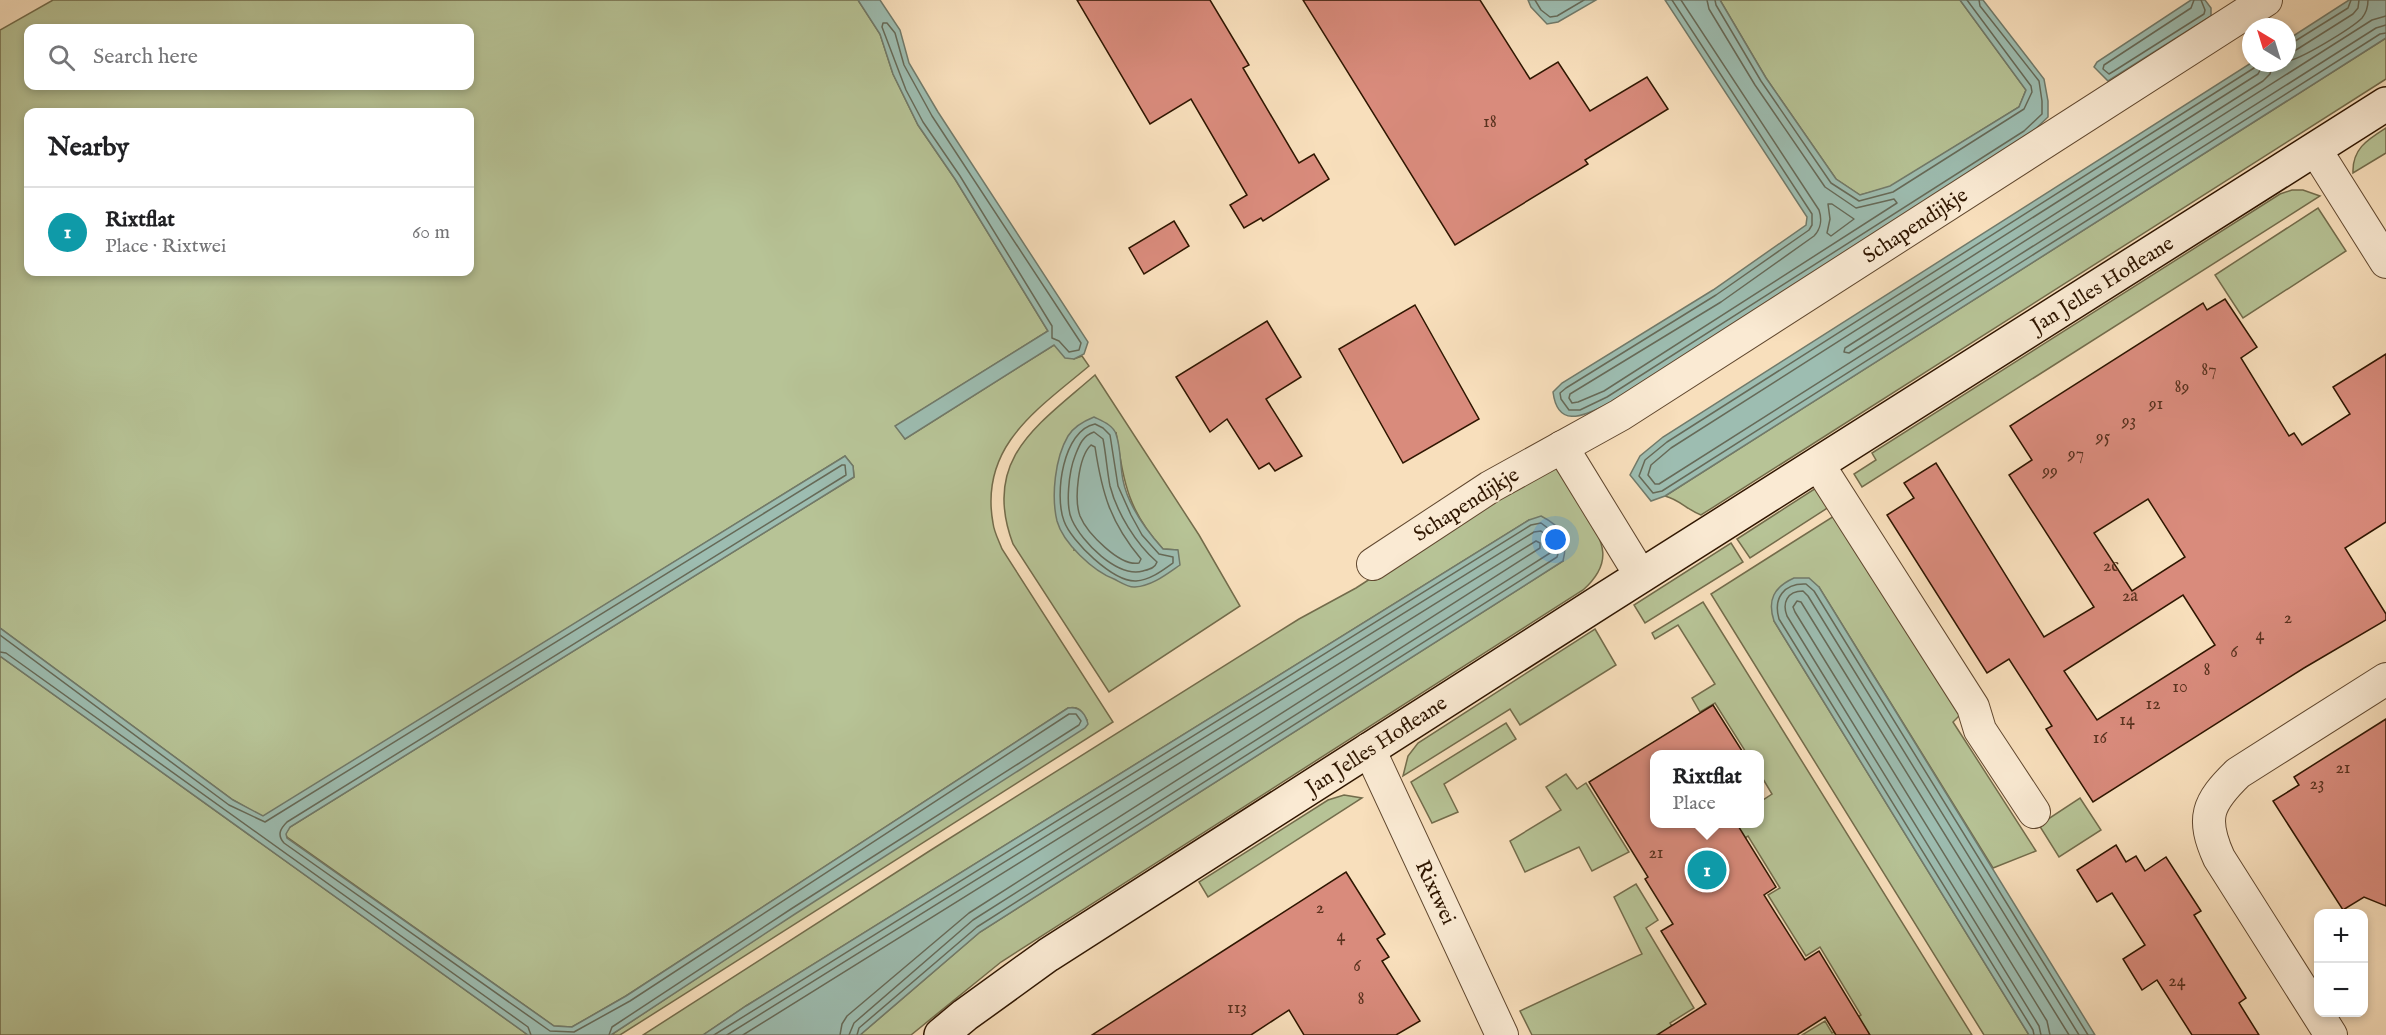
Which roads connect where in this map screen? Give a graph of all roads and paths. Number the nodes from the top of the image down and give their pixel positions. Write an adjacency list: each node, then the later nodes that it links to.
1 (2266, 0): 5 (street, Schapendijkje)
2 (2386, 104): 3 (street, Jan Jelles Hofleane)
3 (2315, 149): 4 (street); 6 (street, Jan Jelles Hofleane)
4 (2386, 262)
5 (1562, 447): 7 (street, Schapendijkje); 8 (street)
6 (1818, 464): 8 (street, Jan Jelles Hofleane); 11 (street)
7 (1372, 564)
8 (1641, 576): 10 (street, Jan Jelles Hofleane)
9 (2386, 679): 14 (street)
10 (1369, 749): 12 (street, Jan Jelles Hofleane); 13 (street, Rixtwei)
11 (2034, 812)
12 (941, 1035)
13 (1502, 1035)
14 (2331, 1035)

